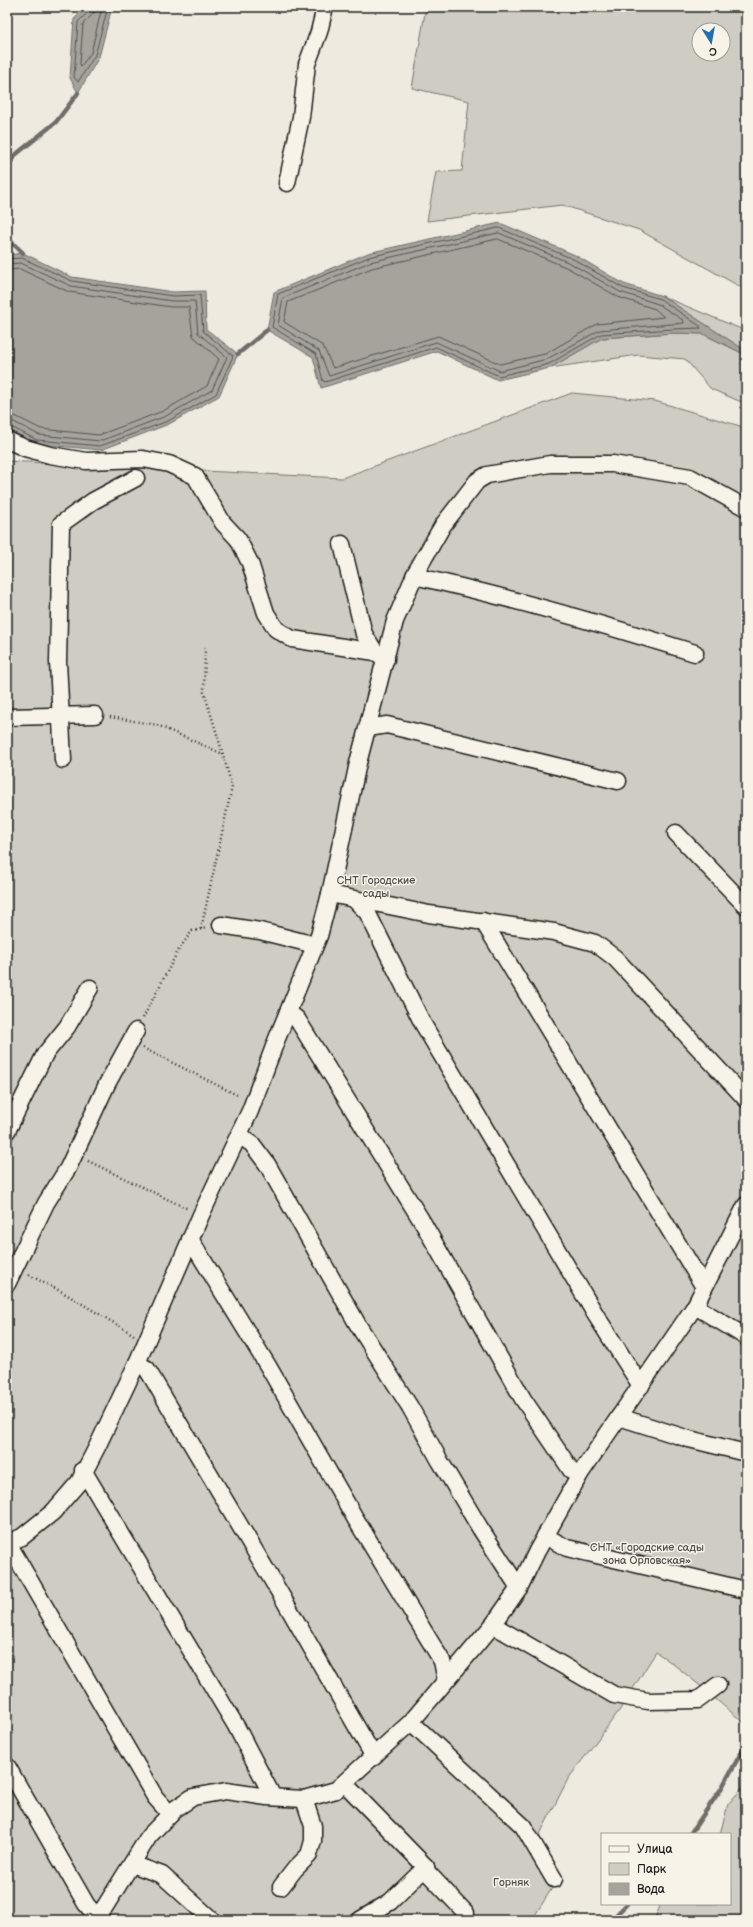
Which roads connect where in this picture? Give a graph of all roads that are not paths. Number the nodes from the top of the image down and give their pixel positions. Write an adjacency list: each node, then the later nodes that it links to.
1 (325, 7): 2 (street)
2 (287, 183)
3 (7, 440): 9 (street)
4 (136, 478): 11 (street)
5 (746, 508): 7 (street)
6 (342, 544): 9 (street)
7 (414, 576): 8 (street); 9 (street)
8 (695, 653)
9 (380, 656): 13 (street)
10 (95, 715): 11 (street)
11 (62, 716): 12 (street); 14 (street)
12 (7, 717)
13 (368, 728): 15 (street); 17 (street)
14 (63, 760)
15 (618, 781)
16 (676, 833): 19 (street)
17 (330, 894): 18 (street); 22 (street)
18 (355, 900): 20 (street); 36 (street)
19 (746, 906)
20 (483, 921): 26 (street); 32 (street)
21 (221, 925): 22 (street)
22 (315, 945): 24 (street)
23 (90, 988): 27 (street)
24 (288, 1012): 28 (street); 40 (street)
25 (133, 1036): 31 (street)
26 (746, 1099)
27 (7, 1131)
28 (239, 1135): 30 (street); 43 (street)
29 (746, 1205): 32 (street)
30 (190, 1239): 35 (street); 46 (street)
31 (7, 1284)
32 (704, 1287): 33 (street)
33 (695, 1306): 34 (street); 36 (street)
34 (746, 1337)
35 (137, 1363): 39 (street); 49 (street)
36 (641, 1386): 37 (street)
37 (619, 1417): 38 (street); 40 (street)
38 (746, 1453)
39 (83, 1470): 42 (street); 52 (street)
40 (580, 1474): 41 (street)
41 (545, 1536): 43 (street); 44 (street)
42 (7, 1543): 54 (street)
43 (519, 1588): 45 (street)
44 (746, 1590)
45 (493, 1625): 46 (street); 47 (street)
46 (446, 1680): 48 (street)
47 (718, 1684)
48 (411, 1722): 49 (street); 57 (street)
49 (374, 1757): 51 (street)
50 (7, 1766): 60 (street)
51 (344, 1783): 53 (street); 56 (street)
52 (273, 1797): 53 (street); 54 (street)
53 (304, 1799): 58 (street)
54 (170, 1814): 55 (street)
55 (132, 1864): 60 (street); 61 (street)
56 (426, 1867): 59 (street); 62 (street)
57 (554, 1878)
58 (281, 1887)
59 (466, 1913)
60 (94, 1918)
61 (212, 1920)
62 (360, 1920)

